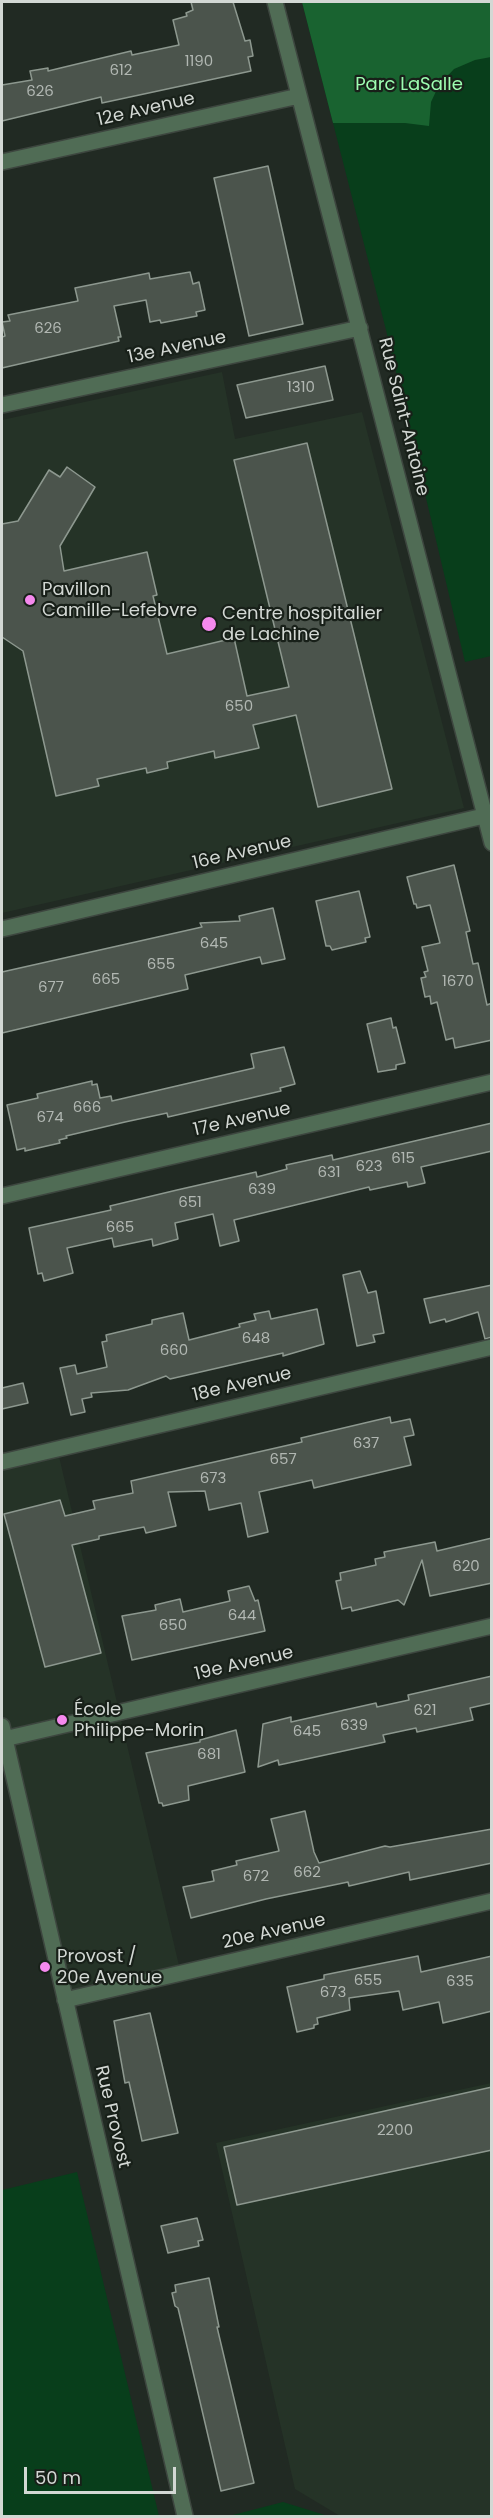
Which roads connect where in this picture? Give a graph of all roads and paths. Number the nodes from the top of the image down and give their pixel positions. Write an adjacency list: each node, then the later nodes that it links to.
1 (275, 2): 2 (street, Rue Saint-Antoine)
2 (299, 96): 3 (street, 12e Avenue); 4 (street, Rue Saint-Antoine)
3 (2, 162)
4 (360, 328): 5 (street, 13e Avenue); 6 (street, Rue Saint-Antoine)
5 (2, 405)
6 (488, 815): 7 (street, Rue Saint-Antoine); 8 (street, 16e Avenue)
7 (492, 843)
8 (2, 929)
9 (492, 1082): 10 (street, 17e Avenue)
10 (2, 1196)
11 (492, 1347): 12 (street, 18e Avenue)
12 (2, 1462)
13 (492, 1626): 14 (street, 19e Avenue)
14 (3, 1733): 16 (street, Rue Provost)
15 (492, 1901): 16 (street, 20e Avenue)
16 (65, 2000): 17 (street, Rue Provost)
17 (185, 2517)

